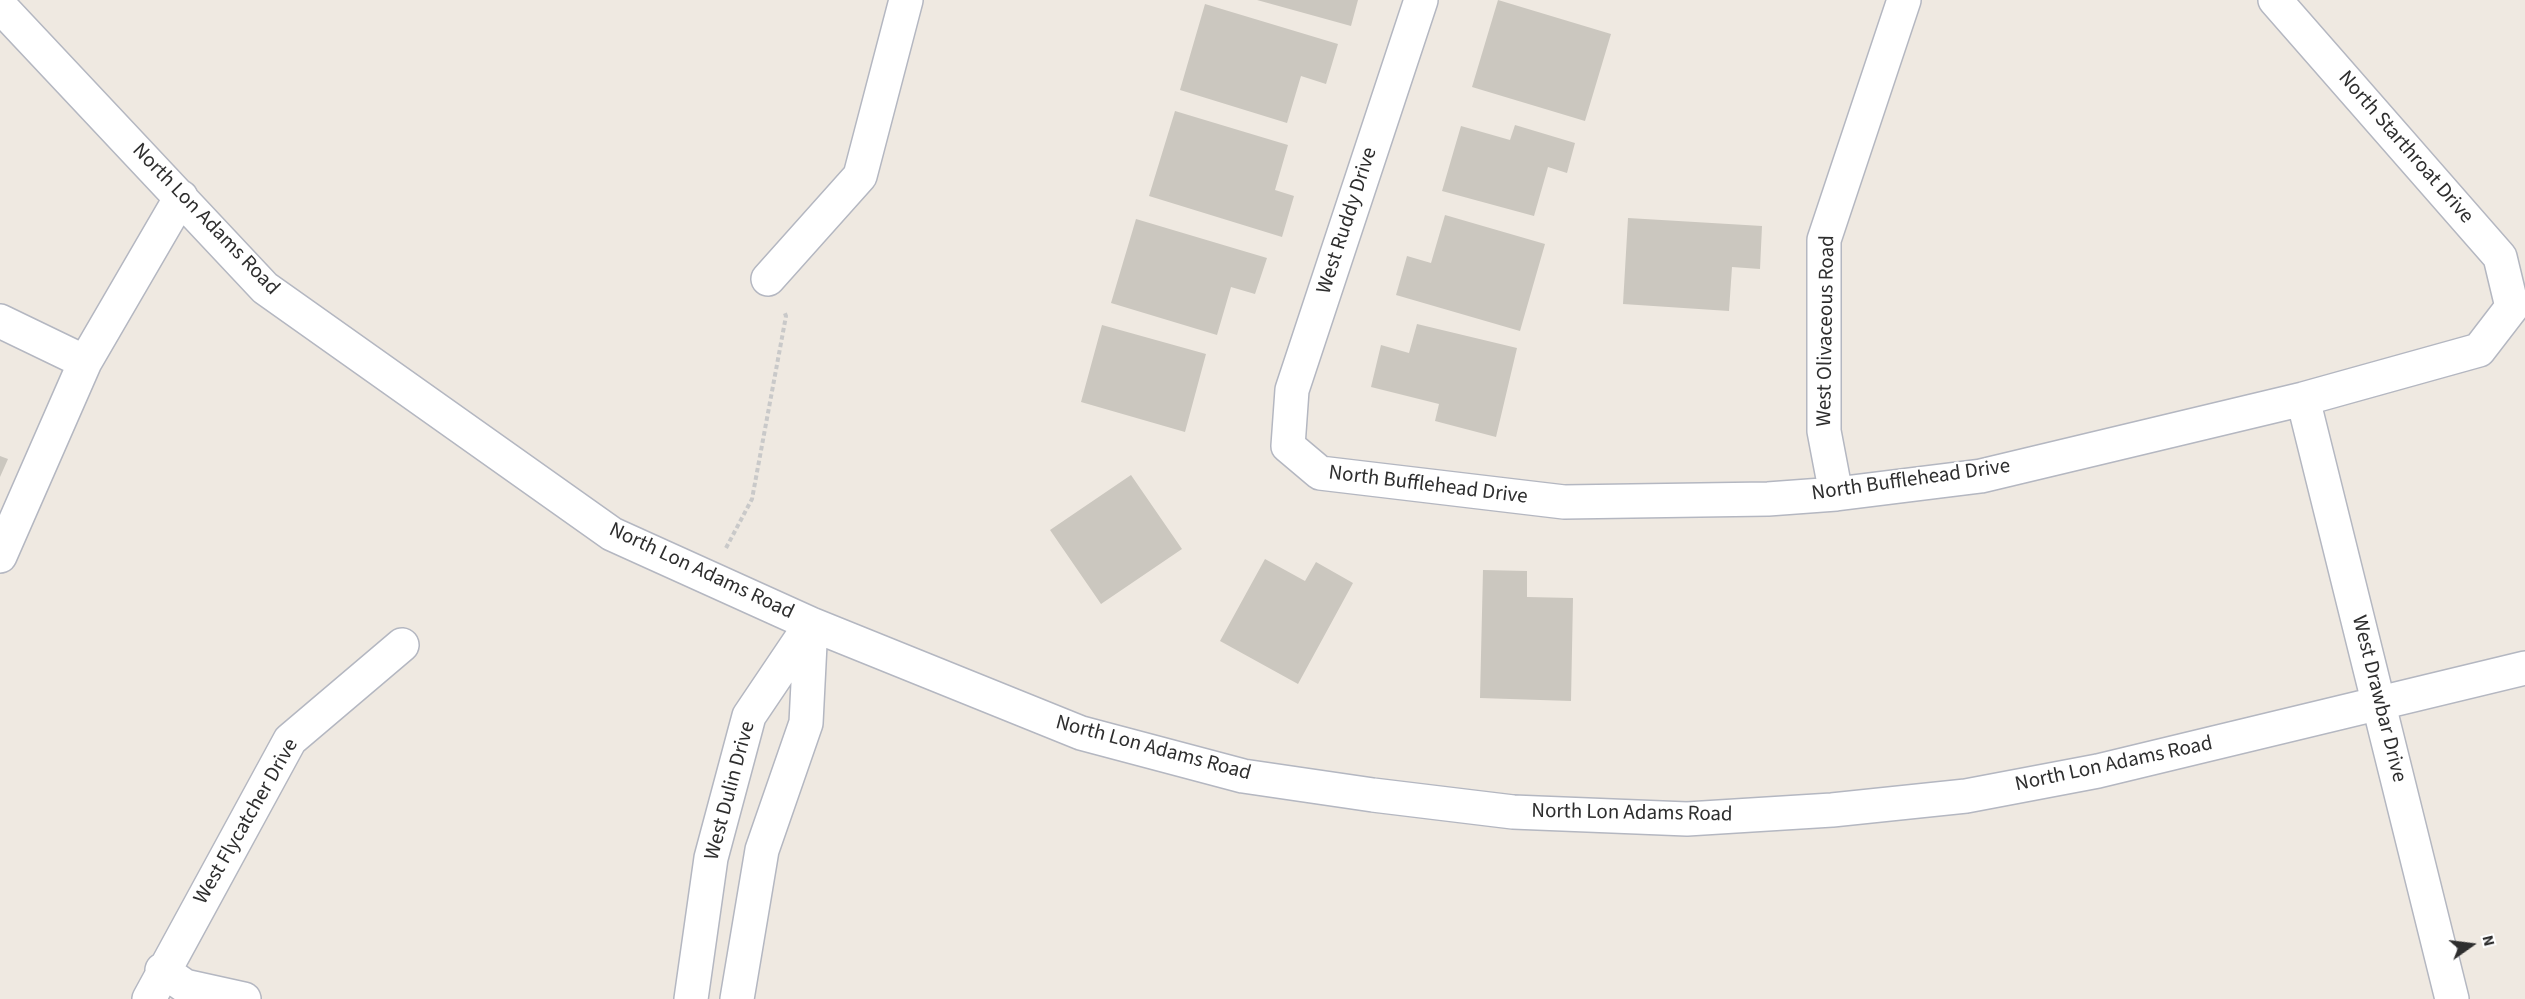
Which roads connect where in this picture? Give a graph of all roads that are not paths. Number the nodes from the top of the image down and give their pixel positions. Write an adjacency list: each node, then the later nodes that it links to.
1 (906, 0): 7 (street)
2 (1421, 0): 12 (street, West Ruddy Drive)
3 (1904, 0): 13 (street, West Olivaceous Road)
4 (2276, 0): 8 (street, North Starthroat Drive)
5 (0, 6): 6 (street, North Lon Adams Road)
6 (181, 197): 10 (street); 15 (street, North Lon Adams Road)
7 (768, 279)
8 (2512, 307): 11 (street, North Bufflehead Drive)
9 (0, 321): 10 (street)
10 (85, 362): 14 (street)
11 (2303, 399): 13 (street, North Bufflehead Drive); 18 (street, West Drawbar Drive)
12 (1288, 446): 13 (street, North Bufflehead Drive)
13 (1836, 494)
14 (0, 556)
15 (811, 624): 18 (street, North Lon Adams Road); 21 (street, West Dulin Drive); 22 (street)
16 (402, 645): 19 (street, West Flycatcher Drive)
17 (2525, 668): 18 (street, North Lon Adams Road)
18 (2379, 704): 23 (street, West Drawbar Drive)
19 (156, 985): 20 (street)
20 (244, 999)
21 (691, 999)
22 (737, 999)
23 (2452, 999)

